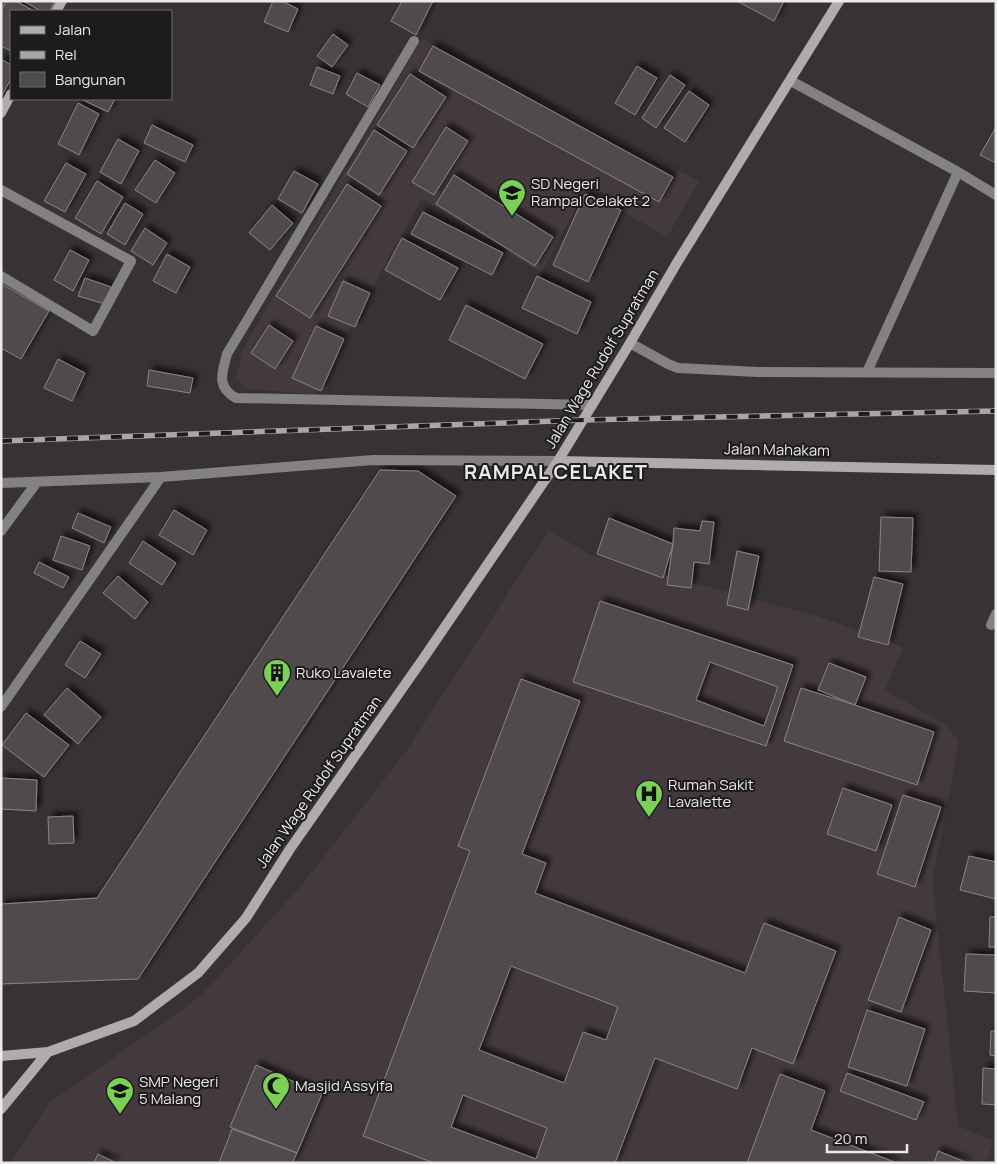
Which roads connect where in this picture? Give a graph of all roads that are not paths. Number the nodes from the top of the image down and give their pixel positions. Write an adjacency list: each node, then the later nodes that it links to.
1 (839, 1): 3 (main road, Jalan Wage Rudolf Supratman)
2 (414, 41): 13 (street)
3 (791, 80): 6 (street); 10 (main road, Jalan Wage Rudolf Supratman)
4 (10, 96): 5 (main road)
5 (1, 113)
6 (958, 172): 8 (street); 11 (street)
7 (1, 190): 9 (street)
8 (996, 195)
9 (1, 276)
10 (630, 343): 11 (street); 13 (main road, Jalan Wage Rudolf Supratman)
11 (867, 372): 12 (street)
12 (996, 373)
13 (592, 405): 14 (main road, Jalan Wage Rudolf Supratman)
14 (558, 461): 15 (main road, Jalan Mahakam); 16 (street); 23 (main road, Jalan Wage Rudolf Supratman)
15 (996, 470)
16 (161, 476): 18 (street); 22 (street)
17 (1, 482): 18 (street)
18 (37, 482): 19 (street)
19 (1, 531)
20 (996, 614): 21 (street)
21 (991, 625)
22 (1, 708)
23 (48, 1052): 24 (main road, Jalan Wage Rudolf Supratman); 25 (main road)
24 (1, 1056)
25 (1, 1109)

